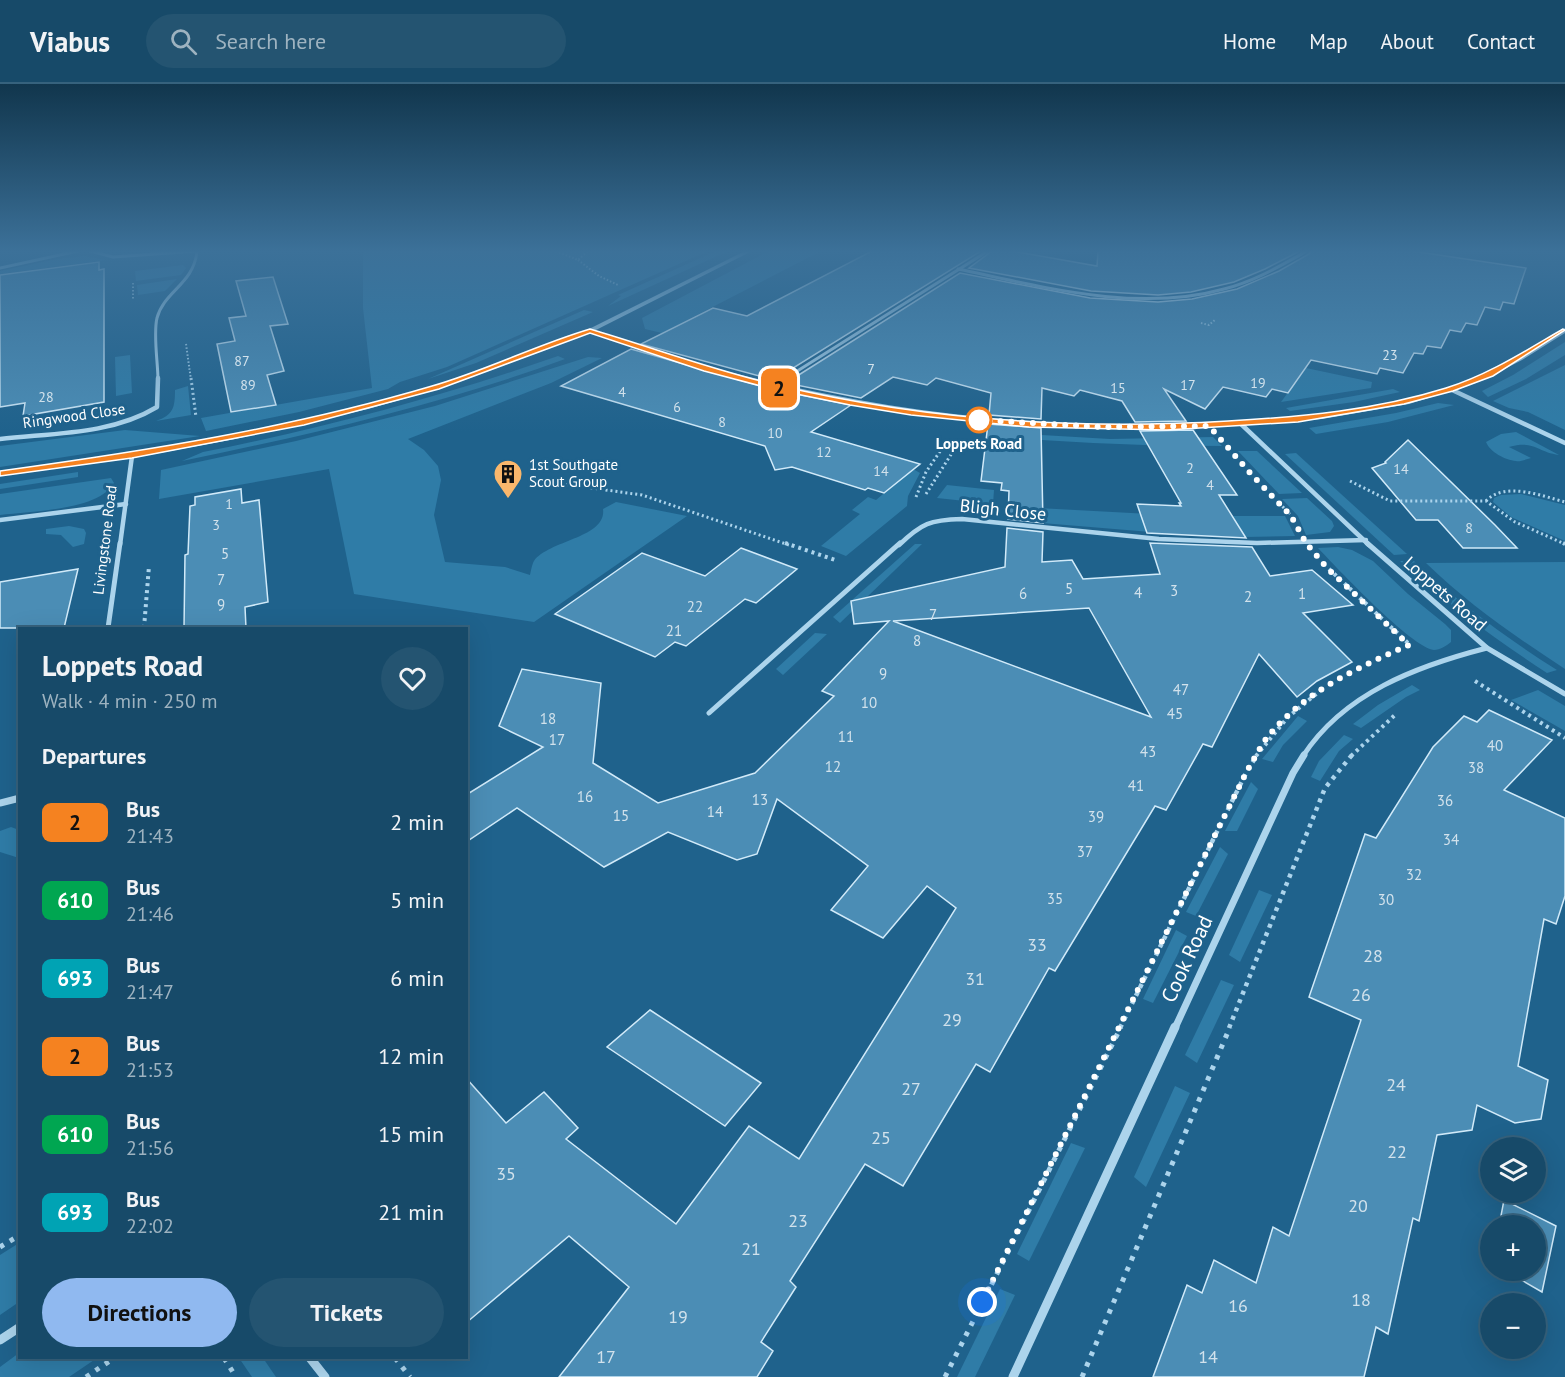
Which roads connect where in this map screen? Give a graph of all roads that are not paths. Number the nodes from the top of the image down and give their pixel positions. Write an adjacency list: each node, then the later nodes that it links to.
1 (158, 311): 9 (street, Ringwood Close)
2 (629, 311): 5 (street)
3 (891, 311): 6 (street)
4 (1565, 330): 7 (street)
5 (590, 331): 6 (street); 11 (street)
6 (772, 387): 8 (street)
7 (1450, 389): 8 (street); 10 (street)
8 (1241, 424): 15 (street, Loppets Road)
9 (0, 439)
10 (1565, 443)
11 (132, 456): 12 (street); 13 (street, Livingstone Road)
12 (0, 474)
13 (126, 504): 14 (street); 16 (street, Livingstone Road)
14 (0, 520)
15 (1366, 540): 17 (street, Loppets Road); 19 (street, Bligh Close)
16 (108, 627)
17 (1487, 648): 18 (street, Loppets Road); 26 (street, Cook Road)
18 (1565, 694)
19 (709, 713)
20 (18, 798): 21 (street)
21 (0, 803)
22 (18, 1328): 23 (street)
23 (0, 1340)
24 (311, 1359): 25 (street)
25 (325, 1377)
26 (1013, 1377)

